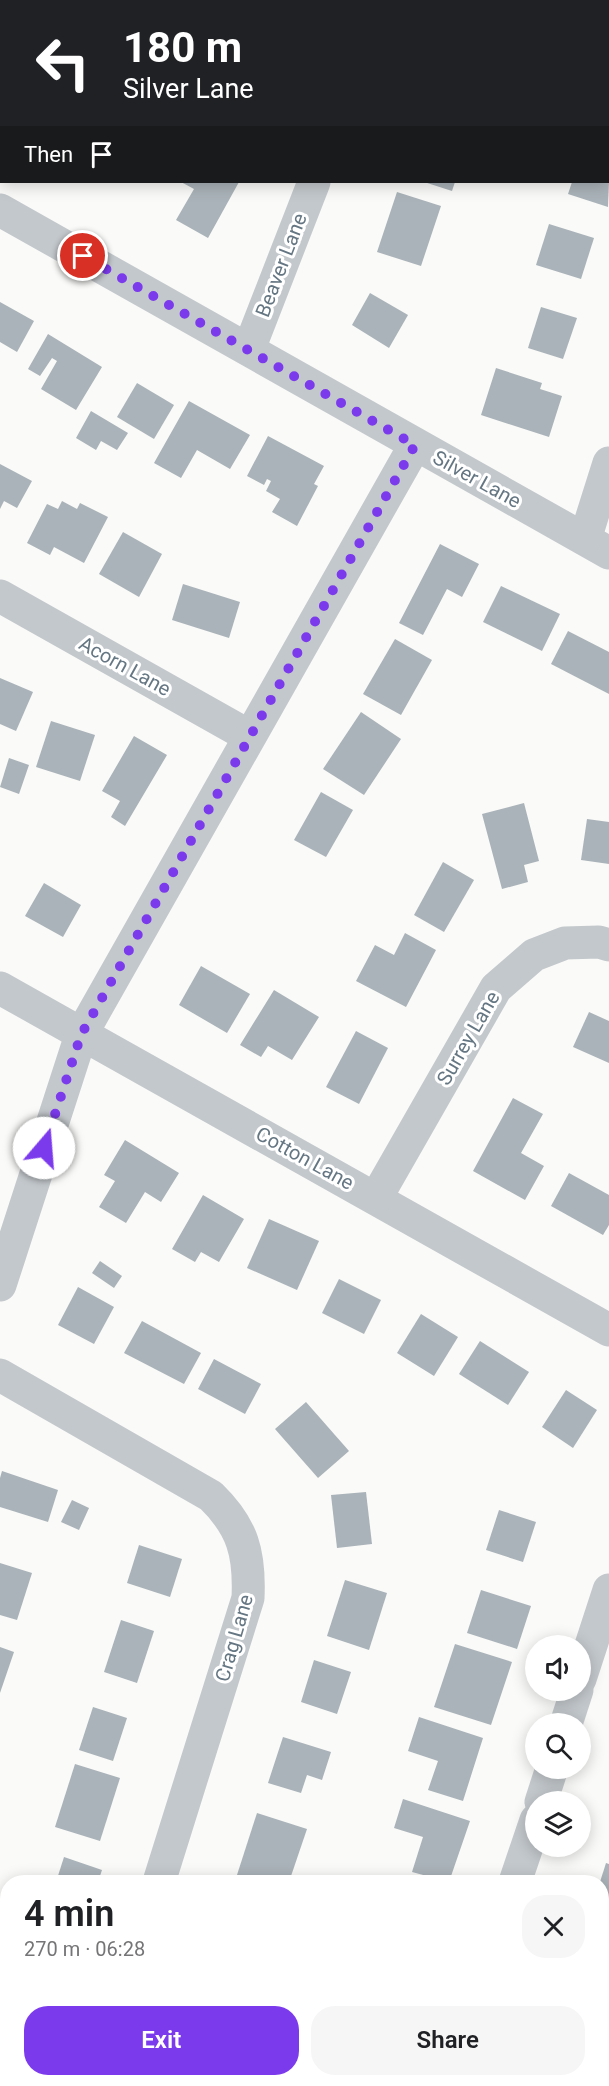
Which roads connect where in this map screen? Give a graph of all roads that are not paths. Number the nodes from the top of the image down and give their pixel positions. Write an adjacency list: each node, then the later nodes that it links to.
1 (314, 183): 3 (street, Beaver Lane)
2 (0, 210): 3 (street, Silver Lane)
3 (249, 349): 4 (street, Silver Lane)
4 (415, 445): 6 (street, Silver Lane); 8 (street)
5 (609, 463): 6 (street)
6 (597, 546)
7 (0, 596): 8 (street, Acorn Lane)
8 (249, 736): 11 (street)
9 (609, 945): 12 (street, Surrey Lane)
10 (0, 988): 11 (street, Cotton Lane)
11 (81, 1035): 12 (street, Cotton Lane); 13 (street)
12 (376, 1198): 14 (street, Cotton Lane)
13 (0, 1285)
14 (609, 1330)
15 (0, 1375): 19 (street, Crag Lane)
16 (609, 1590): 17 (street)
17 (591, 1645)
18 (525, 1852): 20 (street)
19 (161, 1875)
20 (517, 1875)

